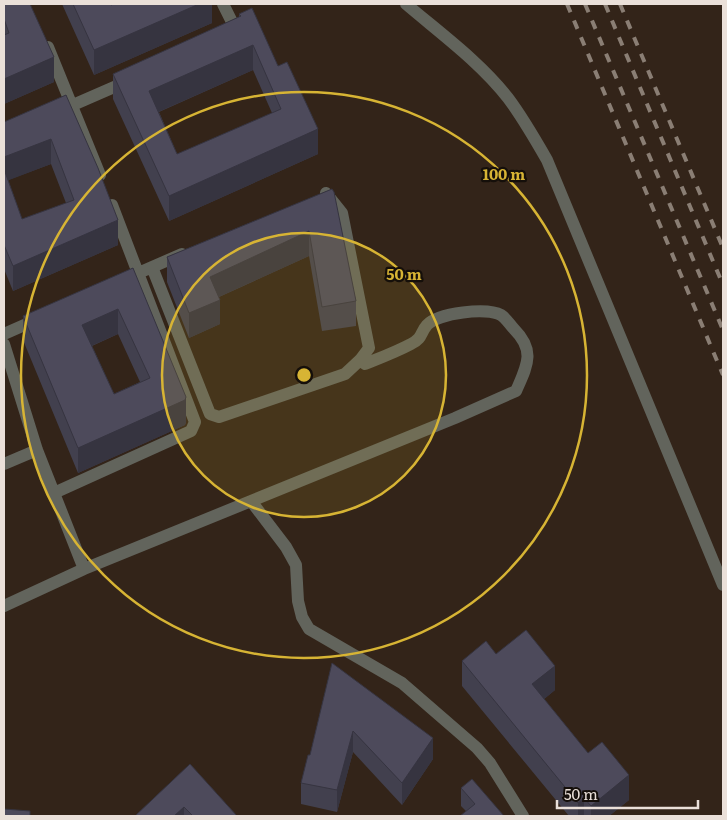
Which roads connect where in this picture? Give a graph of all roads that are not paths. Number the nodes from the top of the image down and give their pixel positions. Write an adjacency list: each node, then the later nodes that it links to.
1 (224, 4): 4 (street)
2 (406, 4): 22 (street)
3 (44, 37): 6 (street)
4 (222, 39)
5 (143, 74): 6 (street)
6 (73, 105): 7 (street); 11 (street)
7 (56, 112)
8 (317, 197): 10 (street)
9 (198, 247): 10 (street)
10 (152, 267): 11 (street)
11 (139, 273): 12 (street); 19 (street)
12 (112, 285)
13 (49, 314): 14 (street)
14 (4, 334)
15 (4, 344): 17 (street)
16 (365, 364): 20 (street)
17 (36, 450): 18 (street); 19 (street)
18 (4, 464)
19 (54, 493): 21 (street)
20 (251, 501): 21 (street); 24 (street)
21 (84, 569): 23 (street)
22 (723, 586)
23 (4, 606)
24 (523, 816)

